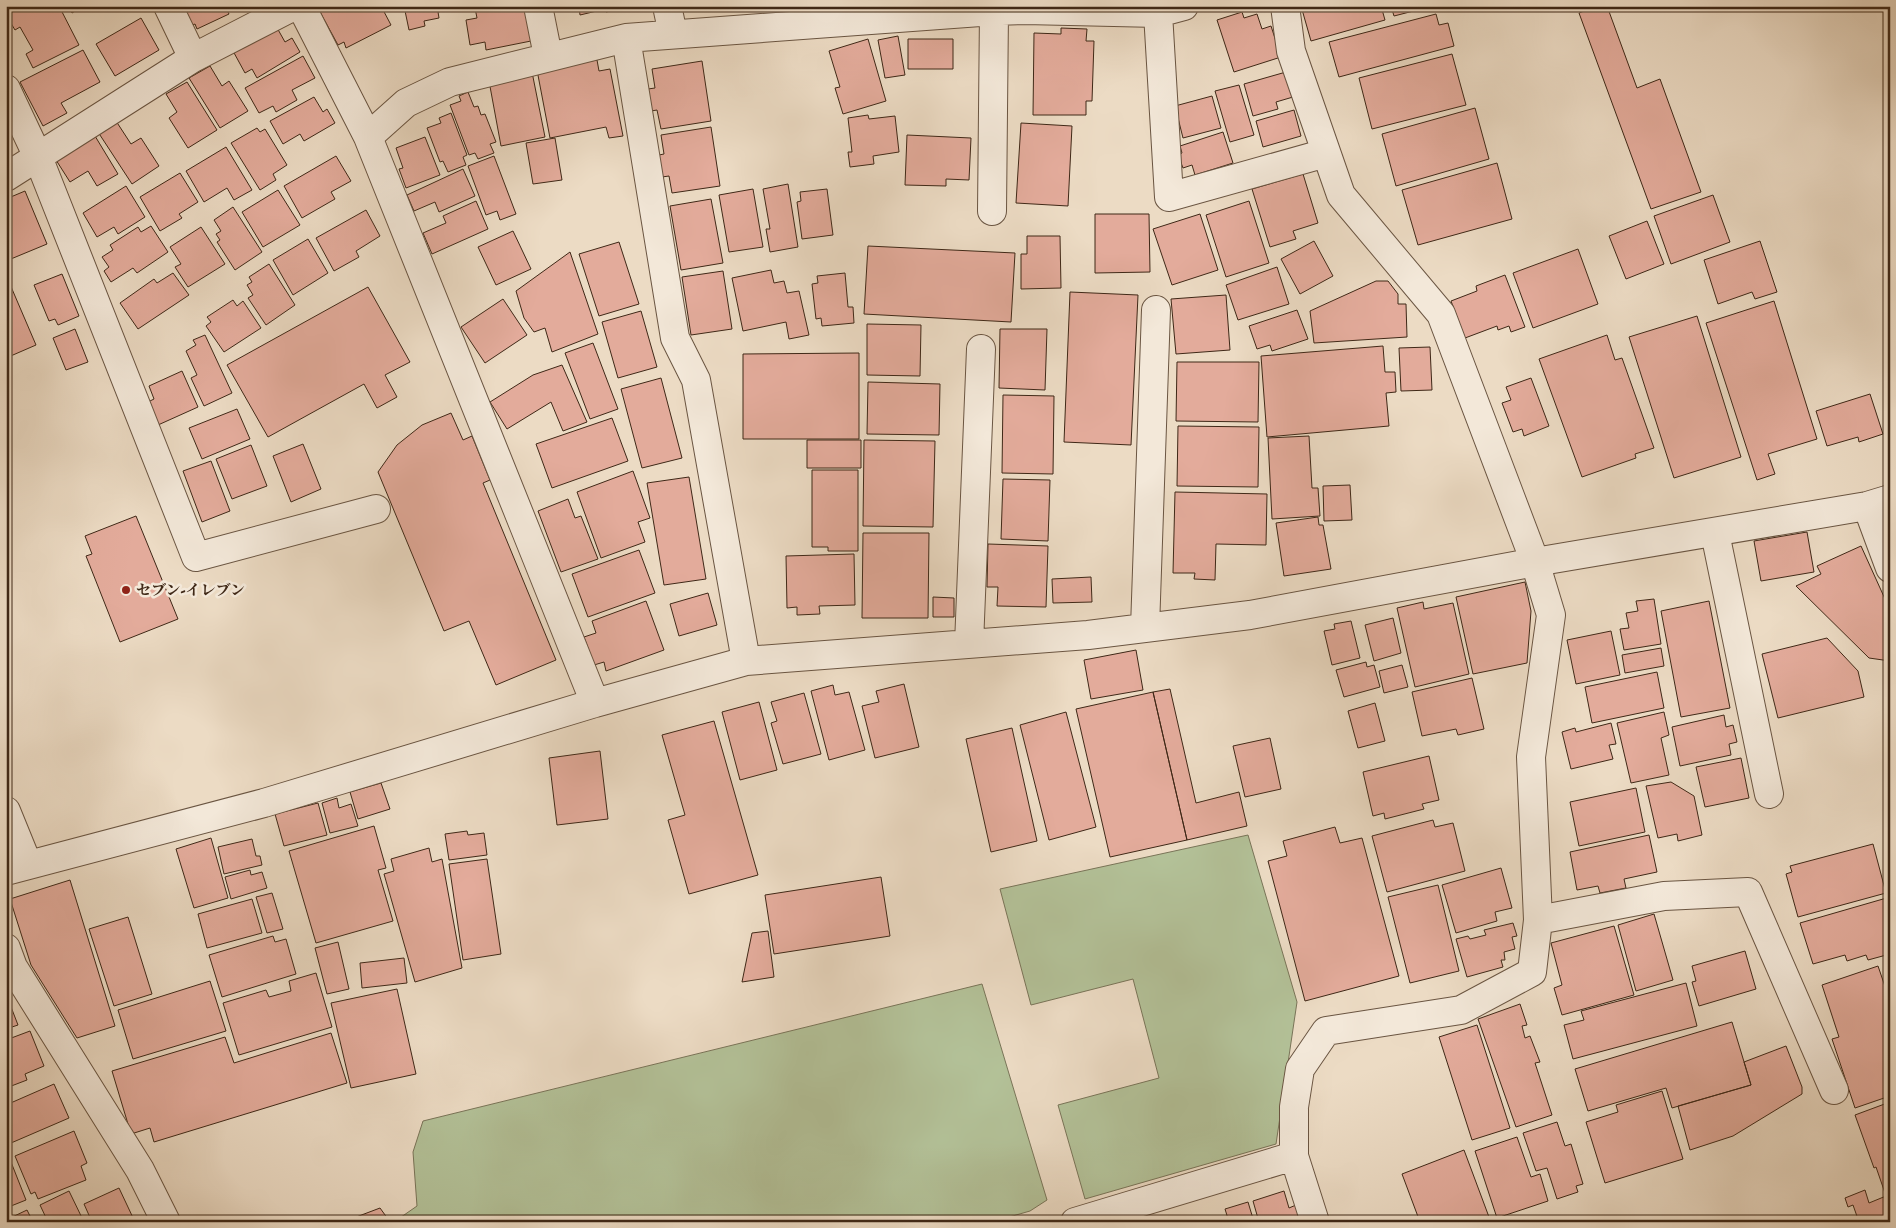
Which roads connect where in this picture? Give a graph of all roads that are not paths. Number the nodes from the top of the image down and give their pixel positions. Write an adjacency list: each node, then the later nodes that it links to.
1 (168, 6): 14 (street)
2 (294, 6): 14 (street)
3 (301, 6): 16 (street)
4 (538, 6): 13 (street)
5 (666, 6): 11 (street)
6 (1184, 6): 10 (street)
7 (1285, 6): 17 (street)
8 (1025, 8): 9 (street); 10 (street)
9 (994, 11): 11 (street); 20 (street)
10 (1158, 12): 17 (street)
11 (673, 34): 12 (street)
12 (626, 38): 13 (street); 30 (street)
13 (548, 56): 16 (street)
14 (193, 58): 18 (street)
15 (6, 89): 18 (street)
16 (368, 137): 31 (street)
17 (1326, 153): 26 (street)
18 (38, 157): 19 (street); 24 (street)
19 (6, 177)
20 (992, 211)
21 (1156, 310): 28 (street)
22 (981, 349): 29 (street)
23 (1878, 503): 25 (street); 27 (street)
24 (376, 509)
25 (1715, 533): 26 (street); 32 (street)
26 (1535, 562): 28 (street); 35 (street)
27 (1890, 568)
28 (1145, 628): 29 (street)
29 (969, 644): 30 (street)
30 (746, 661): 31 (street)
31 (595, 703): 34 (street)
32 (1769, 794)
33 (6, 811): 34 (street)
34 (19, 864)
35 (1538, 920): 37 (street); 38 (street)
36 (6, 948): 39 (street)
37 (1834, 1090)
38 (1294, 1156): 40 (street); 41 (street)
39 (166, 1222)
40 (1075, 1222)
41 (1315, 1222)

